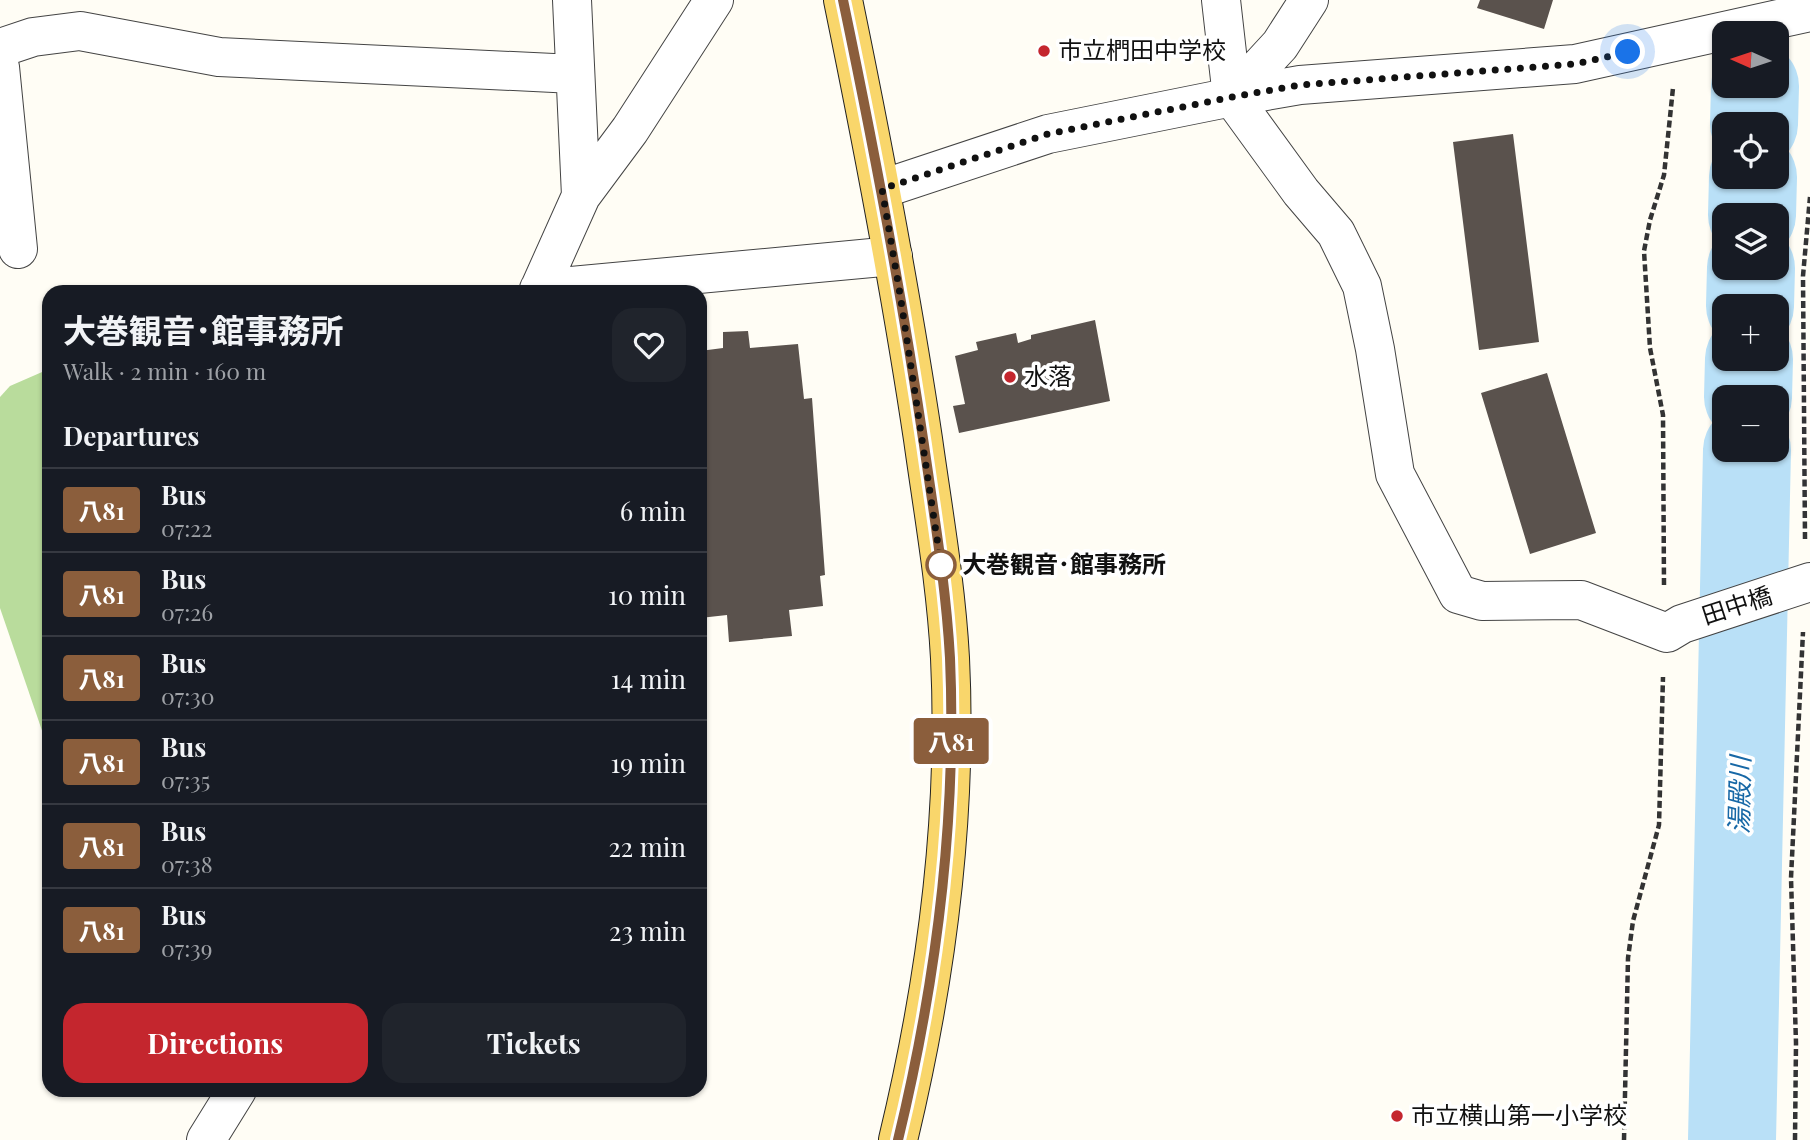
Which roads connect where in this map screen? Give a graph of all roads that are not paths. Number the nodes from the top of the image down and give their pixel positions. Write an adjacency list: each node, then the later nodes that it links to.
1 (572, 0): 9 (street)
2 (714, 0): 12 (street)
3 (843, 0): 11 (main road)
4 (1221, 0): 10 (street)
5 (1309, 0): 10 (street)
6 (1807, 13): 10 (street)
7 (0, 48): 9 (street)
8 (0, 67): 13 (street)
9 (574, 74): 12 (street)
10 (1232, 97): 11 (street); 17 (street, 田中橋)
11 (882, 189): 14 (main road)
12 (581, 196): 15 (street)
13 (18, 249)
14 (893, 256): 16 (street); 20 (main road)
15 (540, 285)
16 (590, 285)
17 (1803, 584)
18 (233, 1097): 19 (street)
19 (206, 1140)
20 (898, 1140)

